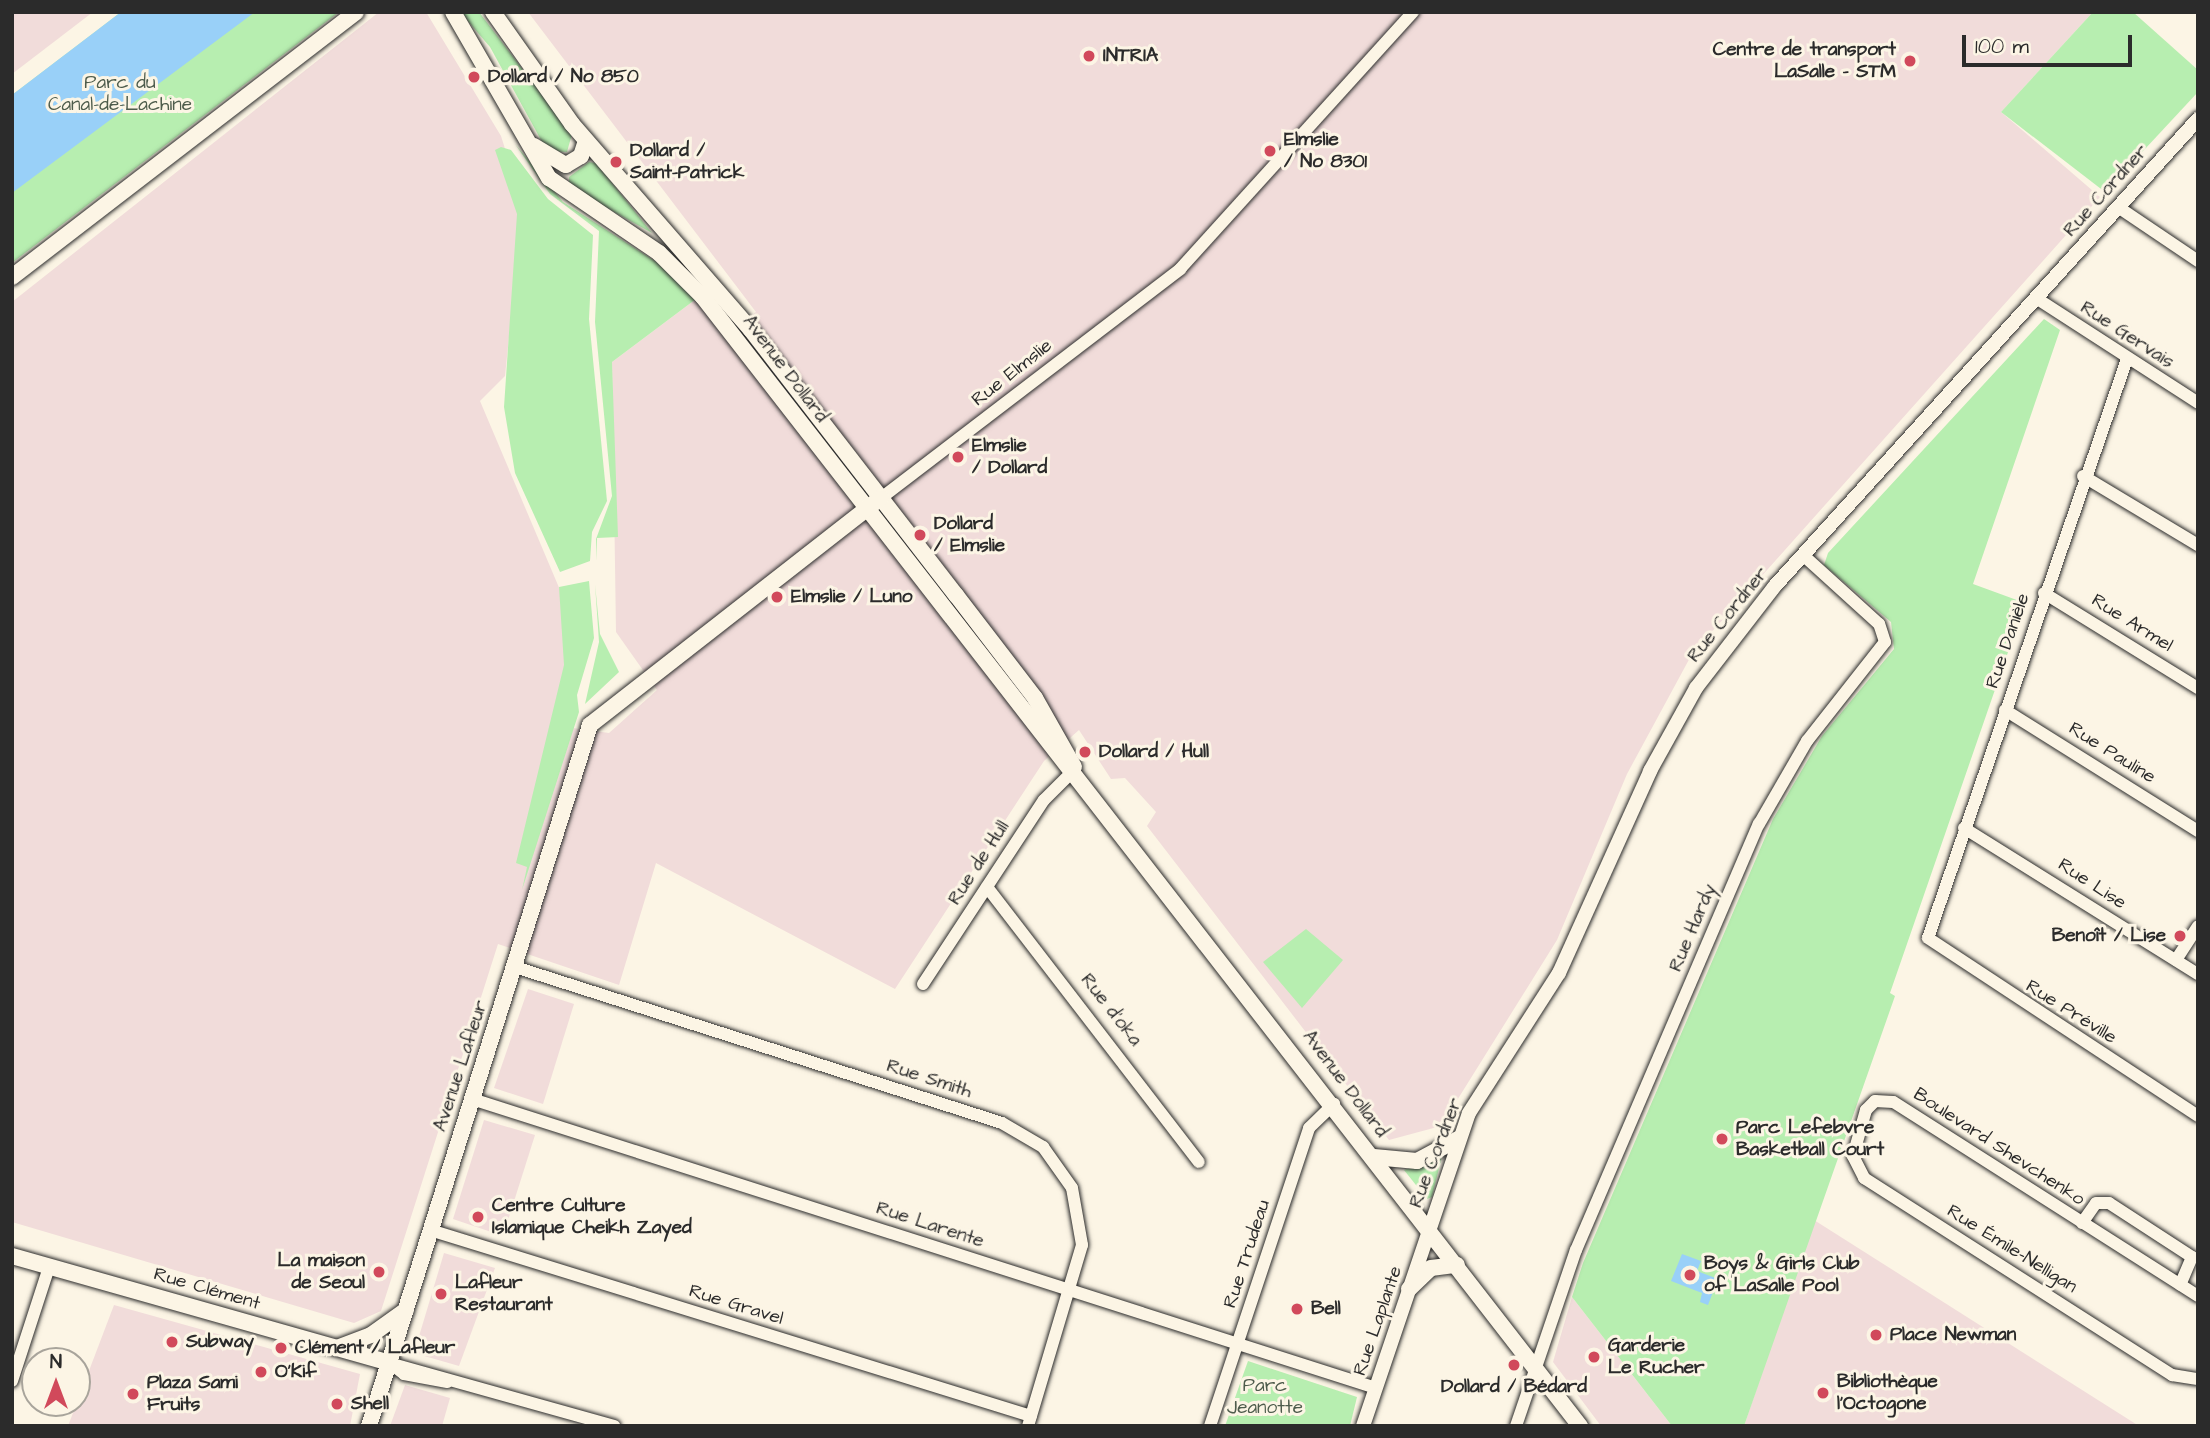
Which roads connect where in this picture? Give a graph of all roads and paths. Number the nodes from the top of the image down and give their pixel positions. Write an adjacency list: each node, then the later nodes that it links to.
1 (356, 12): 10 (main road)
2 (453, 12): 6 (main road, Avenue Dollard)
3 (493, 12): 7 (main road, Avenue Dollard)
4 (1413, 12): 15 (street, Rue Elmslie)
5 (2198, 119): 8 (street, Rue Cordner)
6 (524, 137): 7 (main road); 16 (main road, Avenue Dollard)
7 (586, 141): 15 (main road, Avenue Dollard)
8 (2118, 207): 9 (street); 11 (street, Rue Cordner)
9 (2198, 261)
10 (12, 277)
11 (2036, 298): 12 (street, Rue Gervais); 18 (street, Rue Cordner)
12 (2127, 359): 13 (street, Rue Gervais); 14 (street, Rue Danièle)
13 (2198, 403)
14 (2083, 476): 17 (street); 19 (street, Rue Danièle)
15 (881, 498): 16 (main road, Rue Elmslie); 23 (main road, Avenue Dollard)
16 (865, 509): 22 (main road, Rue Elmslie); 23 (main road, Avenue Dollard)
17 (2198, 545)
18 (1803, 555): 37 (street, Rue Cordner); 54 (street, Rue Hardy)
19 (2044, 593): 20 (street, Rue Armel); 21 (street, Rue Danièle)
20 (2198, 688)
21 (2005, 710): 24 (street, Rue Danièle); 25 (street, Rue Pauline)
22 (593, 719): 30 (main road, Avenue Lafleur)
23 (1075, 769): 26 (street, Rue de Hull); 34 (main road, Avenue Dollard)
24 (1964, 828): 28 (street, Rue Danièle); 29 (street, Rue Lise)
25 (2198, 831)
26 (987, 887): 32 (street, Rue de Hull); 39 (street, Rue d'oka)
27 (2198, 926): 29 (street)
28 (1928, 938): 35 (street, Rue Préville)
29 (2176, 960): 31 (street, Rue Lise)
30 (515, 967): 33 (main road, Avenue Lafleur); 48 (street, Rue Smith)
31 (2198, 974)
32 (923, 984)
33 (472, 1099): 42 (main road, Avenue Lafleur); 48 (street, Rue Larente)
34 (1334, 1104): 38 (main road, Avenue Dollard); 51 (street, Rue Trudeau)
35 (2198, 1116)
36 (1863, 1117): 40 (street, Boulevard Shevchenko); 55 (street, Rue Émile-Nelligan)
37 (1458, 1139): 38 (main road); 41 (street, Rue Cordner)
38 (1374, 1157): 41 (main road, Avenue Dollard)
39 (1199, 1162)
40 (2082, 1223): 46 (street, Boulevard Shevchenko); 46 (street, Boulevard Shevchenko)
41 (1428, 1228): 44 (main road, Avenue Dollard); 47 (street, Rue Laplante)
42 (430, 1230): 50 (main road, Avenue Lafleur); 58 (street, Rue Gravel)
43 (12, 1256): 45 (main road, Rue Clément)
44 (1457, 1265): 47 (main road); 54 (main road, Avenue Dollard)
45 (50, 1267): 52 (main road, Rue Clément); 56 (street)
46 (2180, 1284): 49 (street, Boulevard Shevchenko)
47 (1409, 1289): 57 (street, Rue Laplante)
48 (1072, 1290): 51 (street, Rue Larente); 58 (street, Rue Smith)
49 (2198, 1296)
50 (406, 1310): 52 (main road); 53 (main road, Avenue Lafleur)
51 (1237, 1343): 57 (street, Rue Larente); 61 (street, Rue Trudeau)
52 (337, 1348): 53 (main road, Rue Clément)
53 (390, 1363): 59 (main road, Avenue Lafleur); 60 (street, Rue Clément)
54 (1535, 1367): 63 (street); 64 (main road, Avenue Dollard)
55 (2198, 1379)
56 (12, 1381)
57 (1376, 1388): 62 (street, Rue Laplante)
58 (1029, 1421)
59 (369, 1426)
60 (614, 1426)
61 (1210, 1426)
62 (1363, 1426)
63 (1516, 1426)
64 (1580, 1426)

